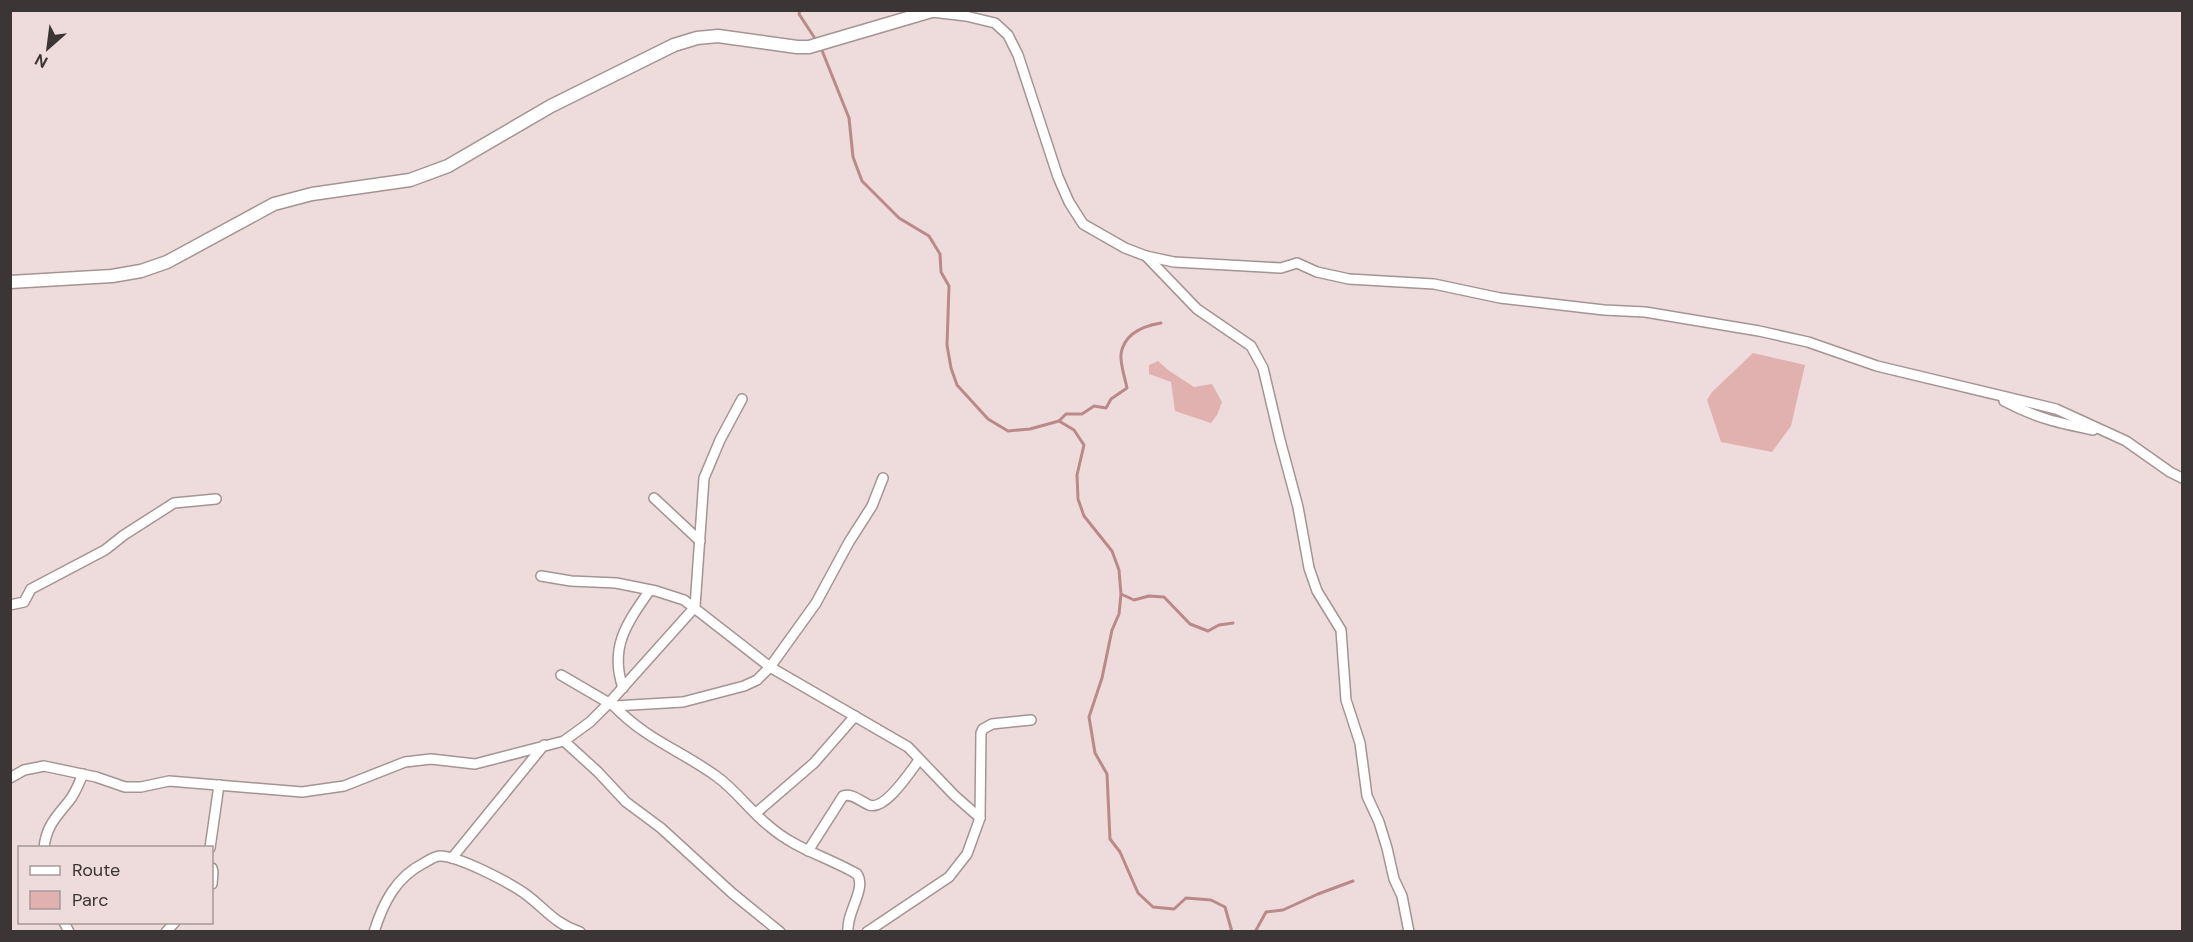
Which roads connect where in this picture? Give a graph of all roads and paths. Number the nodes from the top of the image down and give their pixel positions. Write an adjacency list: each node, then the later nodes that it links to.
1 (934, 11): 2 (street); 3 (street)
2 (1146, 256): 6 (street); 37 (street)
3 (10, 282)
4 (742, 399): 9 (street)
5 (883, 478): 14 (street)
6 (2182, 478)
7 (654, 498): 9 (street)
8 (216, 499): 12 (street)
9 (700, 542): 13 (street)
10 (541, 576): 11 (street)
11 (650, 590): 13 (street); 16 (street)
12 (10, 605)
13 (695, 607): 14 (street); 16 (street)
14 (770, 667): 17 (street); 18 (street)
15 (561, 675): 17 (street)
16 (623, 688): 17 (street)
17 (612, 704): 20 (street); 26 (street)
18 (855, 716): 22 (street); 26 (street)
19 (1031, 720): 27 (street)
20 (564, 741): 21 (street); 34 (street)
21 (544, 745): 25 (street); 31 (street)
22 (919, 760): 27 (street); 30 (street)
23 (83, 774): 24 (street); 25 (street); 28 (street)
24 (10, 778)
25 (219, 785): 29 (street)
26 (756, 813): 30 (street)
27 (980, 818): 36 (street)
28 (44, 846)
29 (210, 846)
30 (808, 851): 35 (street)
31 (452, 858): 32 (street); 33 (street)
32 (374, 932)
33 (580, 932)
34 (780, 932)
35 (848, 932)
36 (867, 932)
37 (1409, 932)

